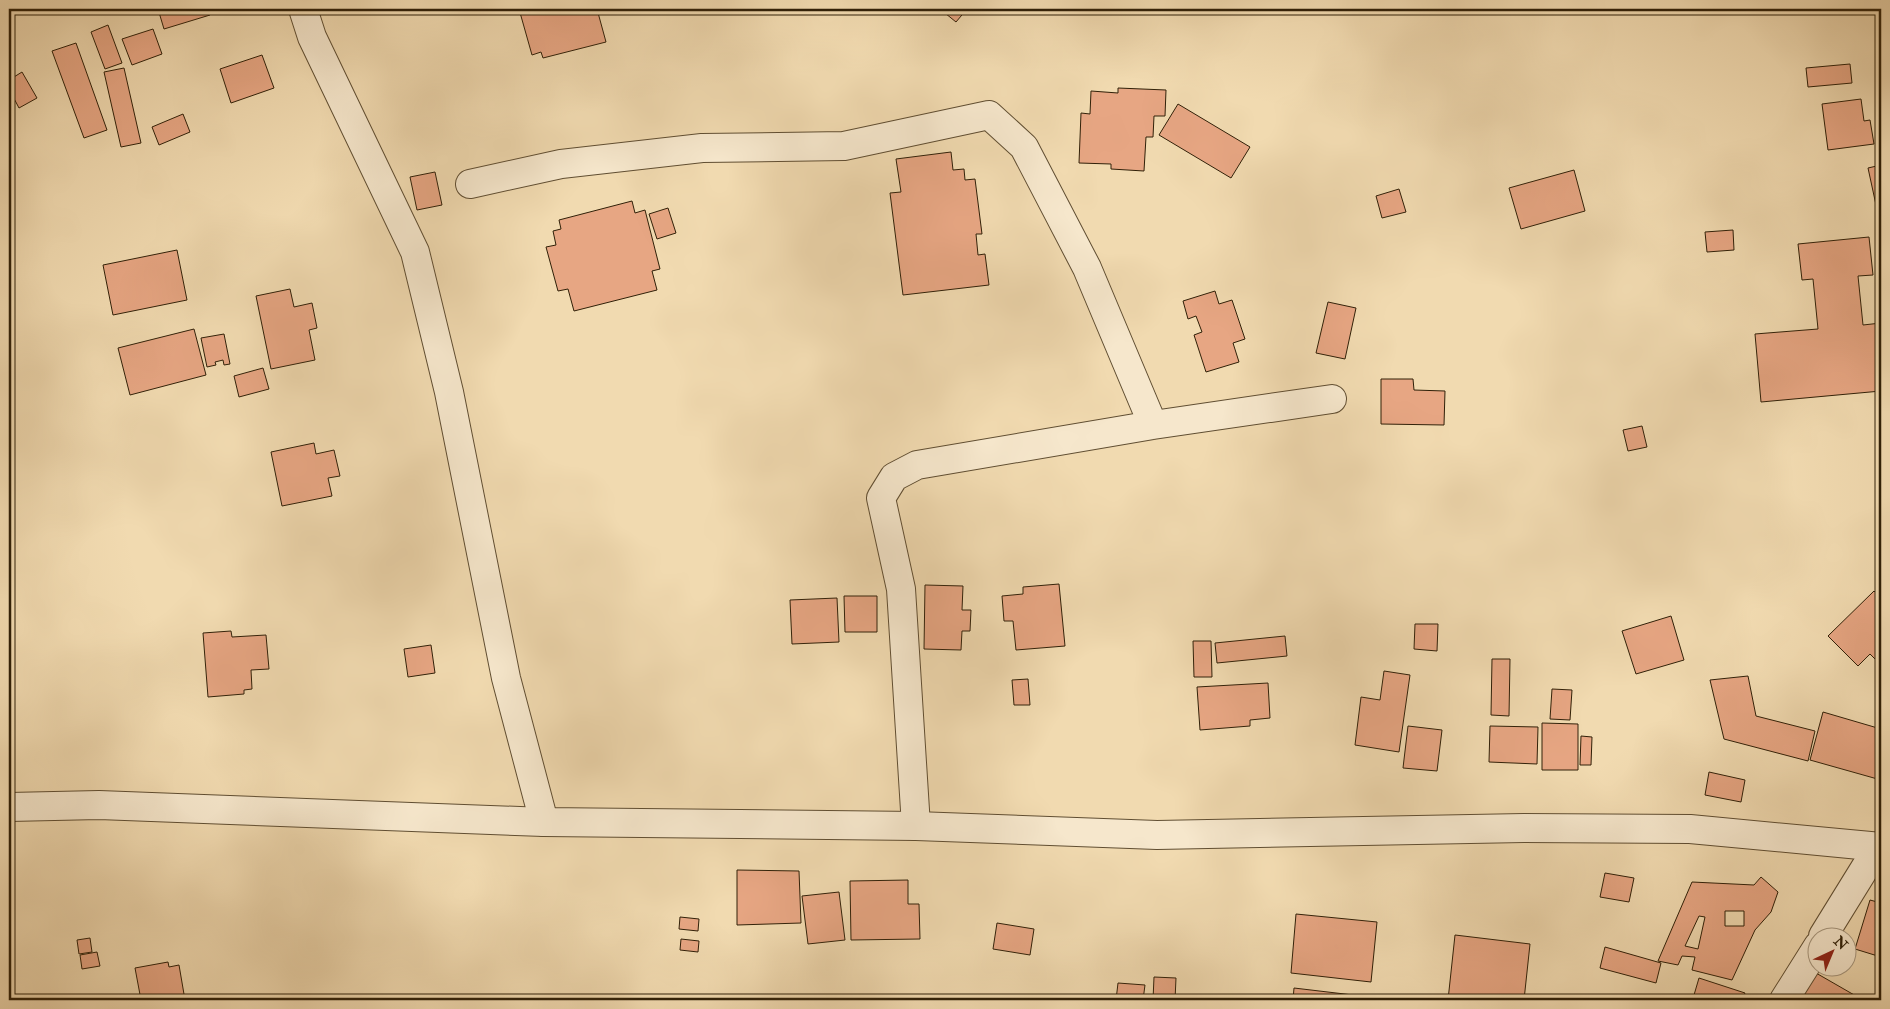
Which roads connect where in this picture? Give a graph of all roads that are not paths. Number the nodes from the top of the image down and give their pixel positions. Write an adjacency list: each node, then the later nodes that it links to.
1 (303, 9): 6 (street)
2 (470, 184): 4 (street)
3 (1332, 399): 4 (street)
4 (1153, 425): 7 (street)
5 (9, 807): 6 (street)
6 (544, 822): 7 (street)
7 (916, 826): 8 (street)
8 (1880, 847): 9 (street)
9 (1829, 926)
10 (1808, 962): 11 (street)
11 (1784, 1000)

